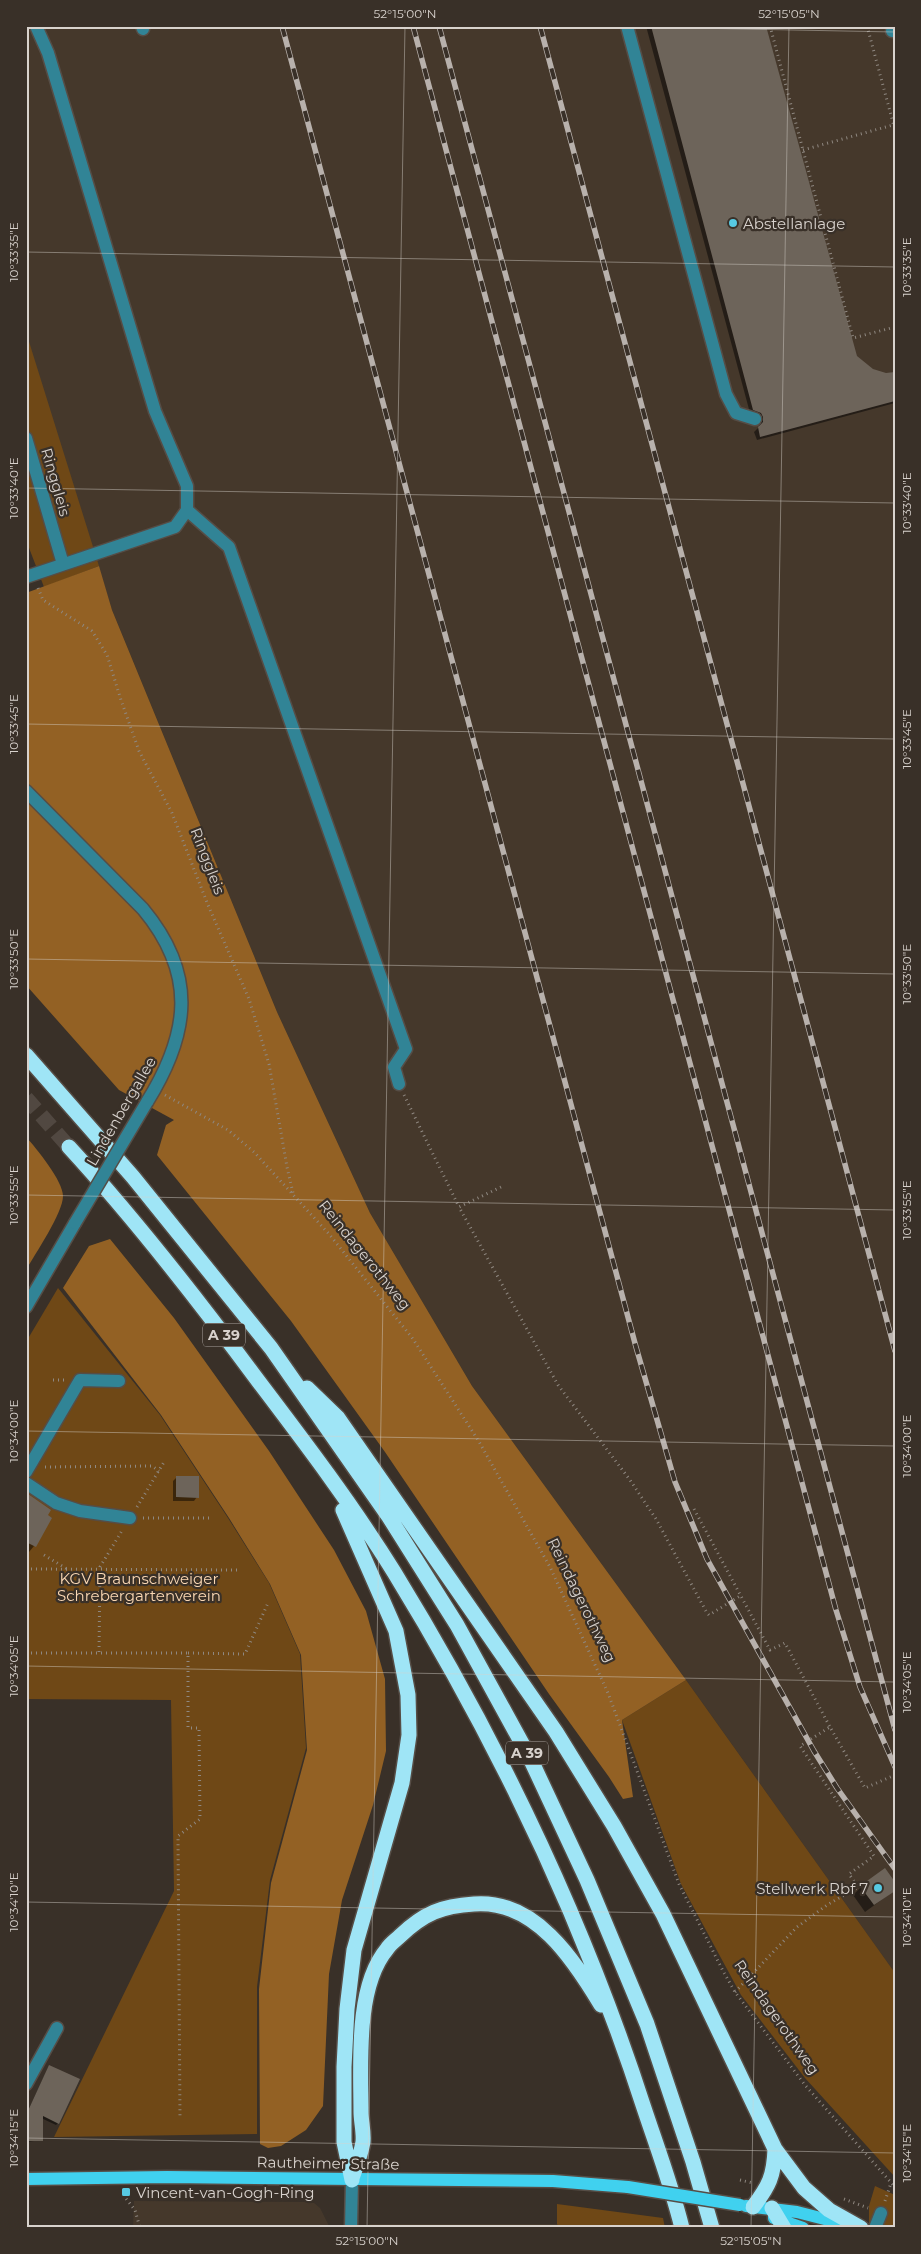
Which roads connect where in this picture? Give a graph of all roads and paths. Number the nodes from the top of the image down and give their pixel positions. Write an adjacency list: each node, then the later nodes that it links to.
1 (36, 26): 11 (street)
2 (627, 26): 9 (street)
3 (770, 26): 7 (path)
4 (867, 26): 5 (path)
5 (894, 125): 6 (path); 7 (path)
6 (895, 130)
7 (803, 150): 8 (path)
8 (895, 327)
9 (755, 419)
10 (26, 438): 12 (street, Ringgleis)
11 (187, 510): 12 (street); 16 (street)
12 (64, 564): 13 (street)
13 (30, 576): 20 (path, Ringgleis)
14 (26, 791): 17 (street, Lindenbergallee)
15 (26, 1055): 23 (highway, A 39)
16 (399, 1084): 21 (path)
17 (155, 1090): 20 (path, Reindagerothweg); 22 (street, Lindenbergallee, bridge)
18 (69, 1147): 28 (highway, A 39)
19 (500, 1187): 21 (path)
20 (294, 1193): 45 (path, Reindagerothweg)
21 (459, 1207): 38 (path)
22 (26, 1307)
23 (293, 1378): 50 (highway); 61 (highway, A 39)
24 (119, 1381): 26 (street)
25 (164, 1462): 27 (path)
26 (28, 1469): 27 (path)
27 (159, 1471): 31 (path)
28 (328, 1474): 47 (highway, A 39); 52 (highway)
29 (26, 1483): 31 (street)
30 (694, 1509): 38 (path)
31 (130, 1518): 32 (path); 36 (path)
32 (213, 1518)
33 (44, 1555): 35 (path)
34 (26, 1569): 35 (path)
35 (67, 1569): 36 (path)
36 (100, 1569): 37 (path); 40 (path)
37 (240, 1570)
38 (740, 1596): 43 (path)
39 (268, 1604): 42 (path)
40 (99, 1652): 41 (path); 42 (path)
41 (26, 1653)
42 (188, 1654): 49 (path)
43 (830, 1727): 44 (path); 45 (path)
44 (895, 1775)
45 (735, 1992): 53 (path, Reindagerothweg)
46 (57, 2028): 48 (street)
47 (621, 2037): 52 (highway); 60 (highway, A 39)
48 (26, 2084)
49 (180, 2118)
50 (775, 2149): 55 (highway); 63 (highway)
51 (26, 2179): 52 (main road, Rautheimer Straße)
52 (352, 2180): 55 (main road, Rautheimer Straße, bridge); 59 (street)
53 (895, 2187)
54 (123, 2195): 58 (path)
55 (756, 2207): 57 (highway); 63 (main road)
56 (880, 2213): 64 (street)
57 (783, 2225): 62 (main road)
58 (140, 2228)
59 (351, 2228)
60 (682, 2228)
61 (712, 2228)
62 (803, 2228)
63 (861, 2228)
64 (874, 2228)

